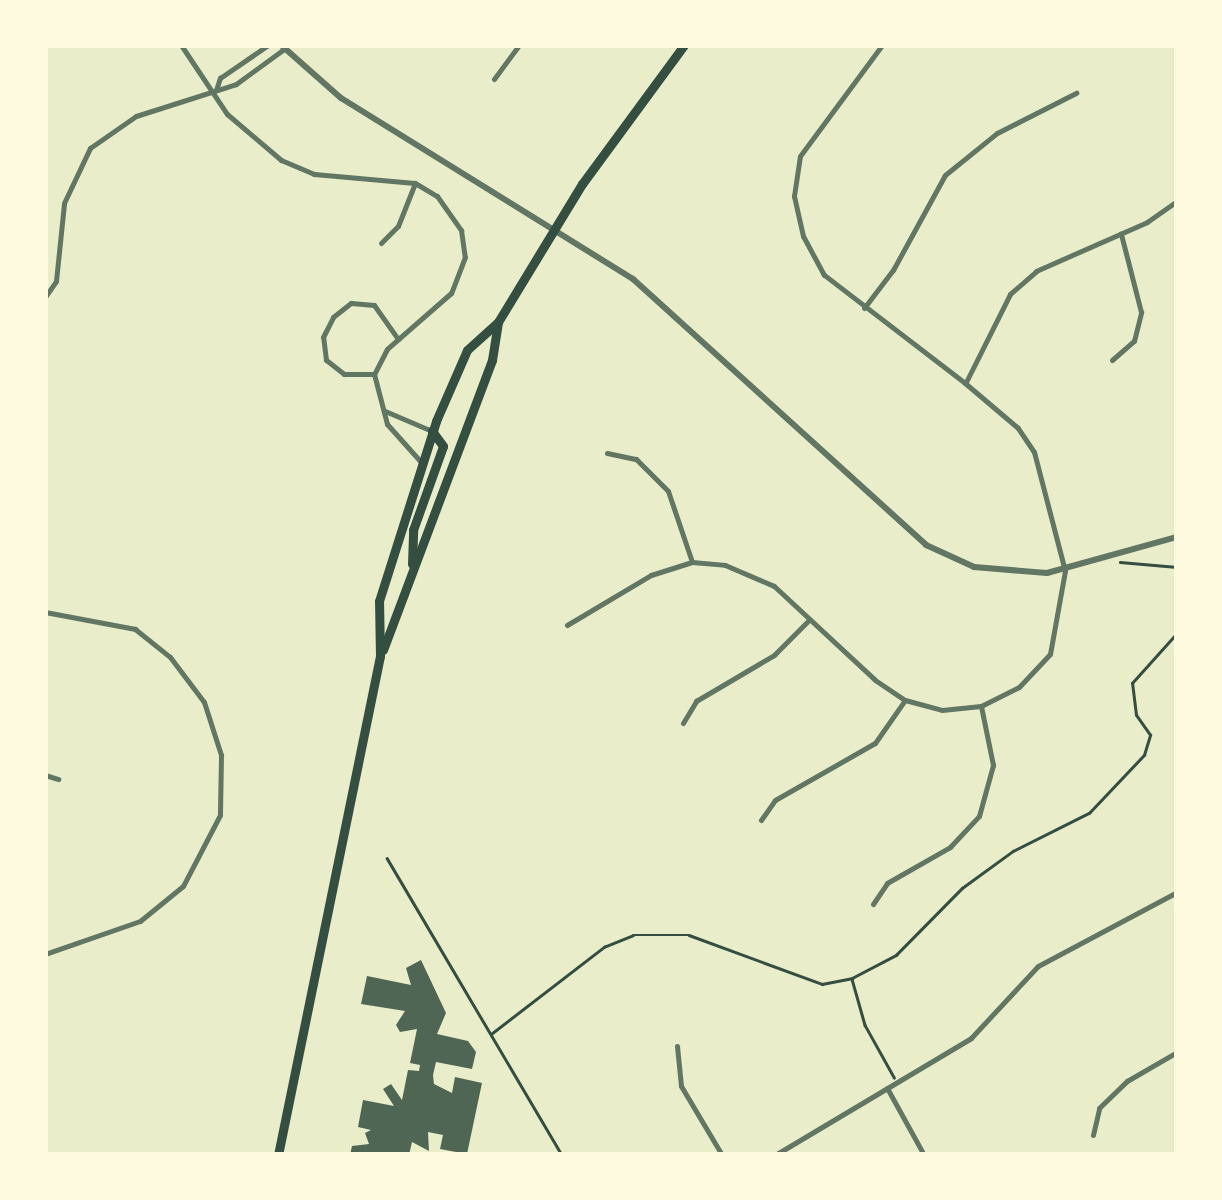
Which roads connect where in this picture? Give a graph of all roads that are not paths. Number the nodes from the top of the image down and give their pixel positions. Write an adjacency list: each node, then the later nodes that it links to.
1 (181, 45): 8 (street)
2 (268, 45): 8 (street)
3 (519, 45): 7 (street)
4 (684, 45): 12 (main road)
5 (882, 45): 16 (street)
6 (282, 47): 8 (street); 12 (street)
7 (494, 79)
8 (216, 90): 10 (street); 15 (street)
9 (1076, 94): 16 (street)
10 (416, 183): 14 (street); 18 (street)
11 (1177, 200): 13 (street)
12 (554, 227): 17 (main road); 28 (street)
13 (1121, 234): 19 (street); 21 (street)
14 (381, 243)
15 (45, 297)
16 (864, 308): 21 (street)
17 (498, 322): 23 (main road); 29 (main road)
18 (398, 339): 20 (street); 20 (street)
19 (1112, 360)
20 (374, 374): 22 (street)
21 (965, 384): 28 (street)
22 (385, 412): 23 (street); 25 (street)
23 (432, 431): 25 (main road); 29 (main road)
24 (608, 453): 27 (street)
25 (421, 462): 33 (main road)
26 (1177, 538): 28 (street)
27 (692, 562): 31 (street); 32 (street)
28 (1066, 571): 35 (street)
29 (412, 573): 33 (main road)
30 (45, 612): 42 (street)
31 (810, 620): 34 (street); 36 (street)
32 (567, 625)
33 (380, 656): 47 (main road)
34 (906, 700): 35 (street); 39 (street)
35 (981, 706): 41 (street)
36 (683, 722)
37 (45, 775): 38 (street)
38 (58, 779)
39 (761, 820)
40 (1177, 892): 45 (street)
41 (872, 904)
42 (45, 954)
43 (677, 1046): 48 (street)
44 (1177, 1052): 46 (street)
45 (886, 1088): 49 (street); 50 (street)
46 (1092, 1135)
47 (278, 1155)
48 (722, 1155)
49 (775, 1155)
50 (924, 1155)

